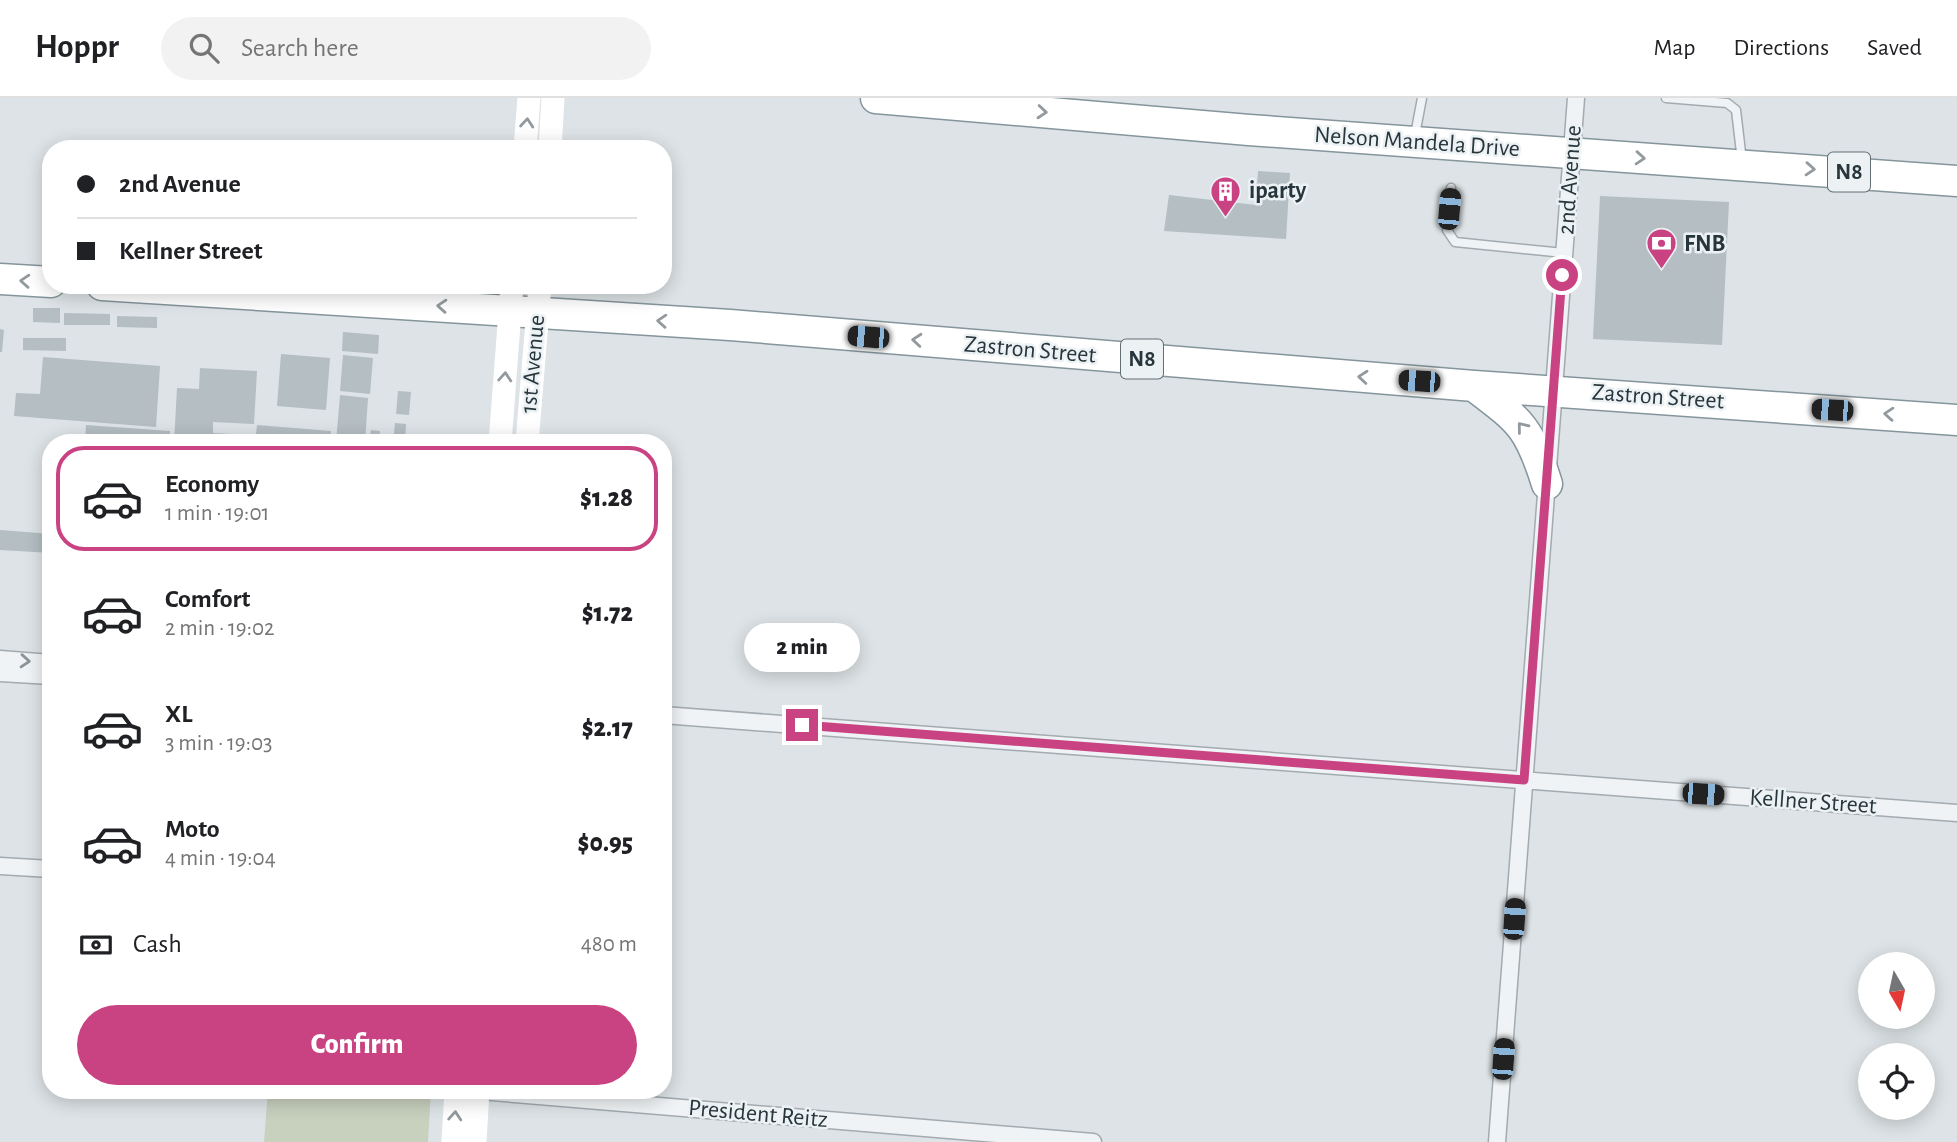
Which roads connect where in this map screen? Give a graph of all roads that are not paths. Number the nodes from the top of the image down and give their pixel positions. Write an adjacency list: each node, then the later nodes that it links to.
1 (529, 98): 7 (street, one-way to 1)
2 (553, 98): 8 (street)
3 (876, 98): 9 (highway, Nelson Mandela Drive / N8, one-way to 9)
4 (1422, 98): 9 (lane)
5 (1576, 98): 10 (street, 2nd Avenue)
6 (1666, 98): 11 (lane)
7 (526, 140)
8 (551, 140)
9 (1414, 141): 10 (highway, Nelson Mandela Drive / N8)
10 (1572, 152): 11 (highway, Nelson Mandela Drive / N8, one-way to 11); 14 (street, 2nd Avenue)
11 (1742, 164): 12 (highway, Nelson Mandela Drive / N8, one-way to 12)
12 (1957, 181)
13 (1451, 188): 14 (lane)
14 (1564, 253): 20 (street, 2nd Avenue)
15 (0, 279): 16 (highway, one-way to 15)
16 (42, 281)
17 (374, 294): 18 (highway, Zastron Street / N8, one-way to 17)
18 (525, 299): 19 (highway, Zastron Street / N8, one-way to 18); 22 (street, 1st Avenue, one-way to 18); 23 (street, 1st Avenue)
19 (1474, 386): 20 (highway, Zastron Street / N8); 24 (highway, one-way to 19)
20 (1554, 390): 21 (highway, Zastron Street / N8, one-way to 20); 24 (street, 2nd Avenue)
21 (1957, 420)
22 (502, 434)
23 (527, 434)
24 (1547, 484): 30 (street, 2nd Avenue)
25 (0, 659): 26 (street, one-way to 26)
26 (42, 662)
27 (0, 673): 28 (street)
28 (42, 675)
29 (672, 716): 30 (street, Kellner Street)
30 (1524, 780): 31 (street, Kellner Street); 40 (street, 2nd Avenue)
31 (1957, 813)
32 (0, 866): 33 (street)
33 (42, 868)
34 (455, 1099): 37 (street, one-way to 34)
35 (477, 1099): 38 (street)
36 (574, 1099): 39 (street, President Reitz)
37 (453, 1142)
38 (475, 1142)
39 (1093, 1142)
40 (1497, 1142)

